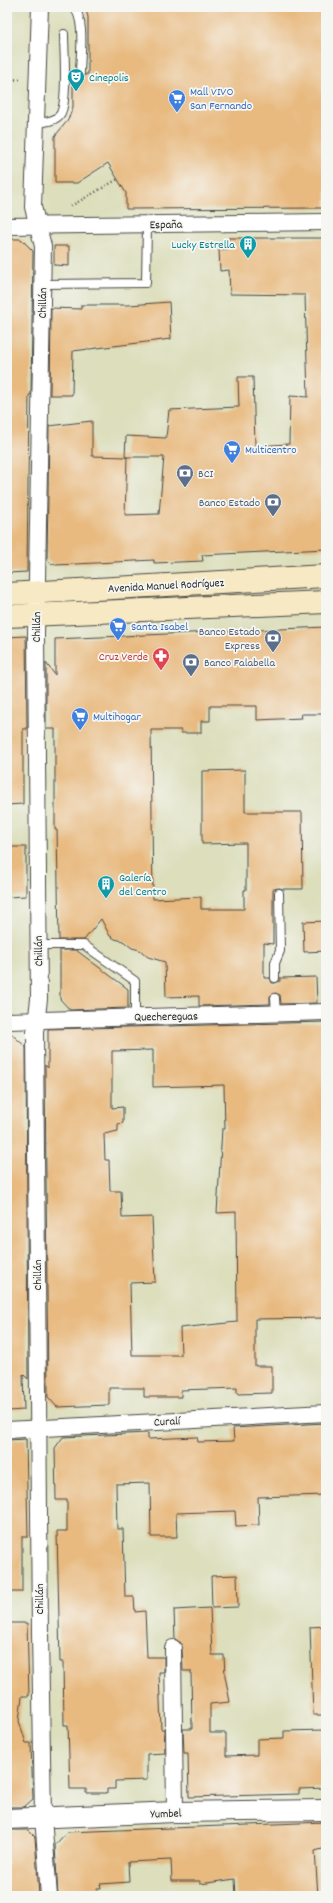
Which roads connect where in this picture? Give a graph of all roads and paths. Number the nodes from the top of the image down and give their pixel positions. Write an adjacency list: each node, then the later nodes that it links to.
1 (40, 7): 5 (street, Chillán)
2 (73, 7): 4 (lane)
3 (64, 34): 5 (lane)
4 (80, 74)
5 (36, 123): 11 (street, Chillán)
6 (118, 179): 7 (path)
7 (64, 210)
8 (326, 222): 9 (street, España)
9 (146, 225): 11 (street, España); 12 (lane)
10 (7, 226): 11 (street, España)
11 (38, 226): 12 (street, Chillán)
12 (42, 284): 14 (street, Chillán)
13 (326, 576): 14 (main road, Avenida Manuel Rodríguez)
14 (37, 593): 15 (main road, Avenida Manuel Rodríguez); 17 (street, Chillán)
15 (7, 594)
16 (326, 602): 17 (main road, Avenida Manuel Rodríguez)
17 (36, 615): 18 (main road, Avenida Manuel Rodríguez); 20 (street, Chillán)
18 (7, 616)
19 (279, 893): 21 (lane)
20 (38, 945): 23 (lane); 24 (street, Chillán)
21 (276, 978)
22 (326, 1012): 23 (street, Quechereguas)
23 (135, 1017): 24 (street, Quechereguas)
24 (36, 1020): 25 (street, Quechereguas); 27 (street, Chillán)
25 (7, 1021)
26 (326, 1413): 27 (street, Curalí)
27 (38, 1428): 28 (street, Curalí); 32 (street, Chillán)
28 (7, 1430)
29 (173, 1648): 31 (street)
30 (326, 1810): 31 (street, Yumbel)
31 (175, 1812): 32 (street, Yumbel)
32 (43, 1816): 33 (street, Yumbel); 34 (street, Chillán)
33 (7, 1819)
34 (48, 1896)

